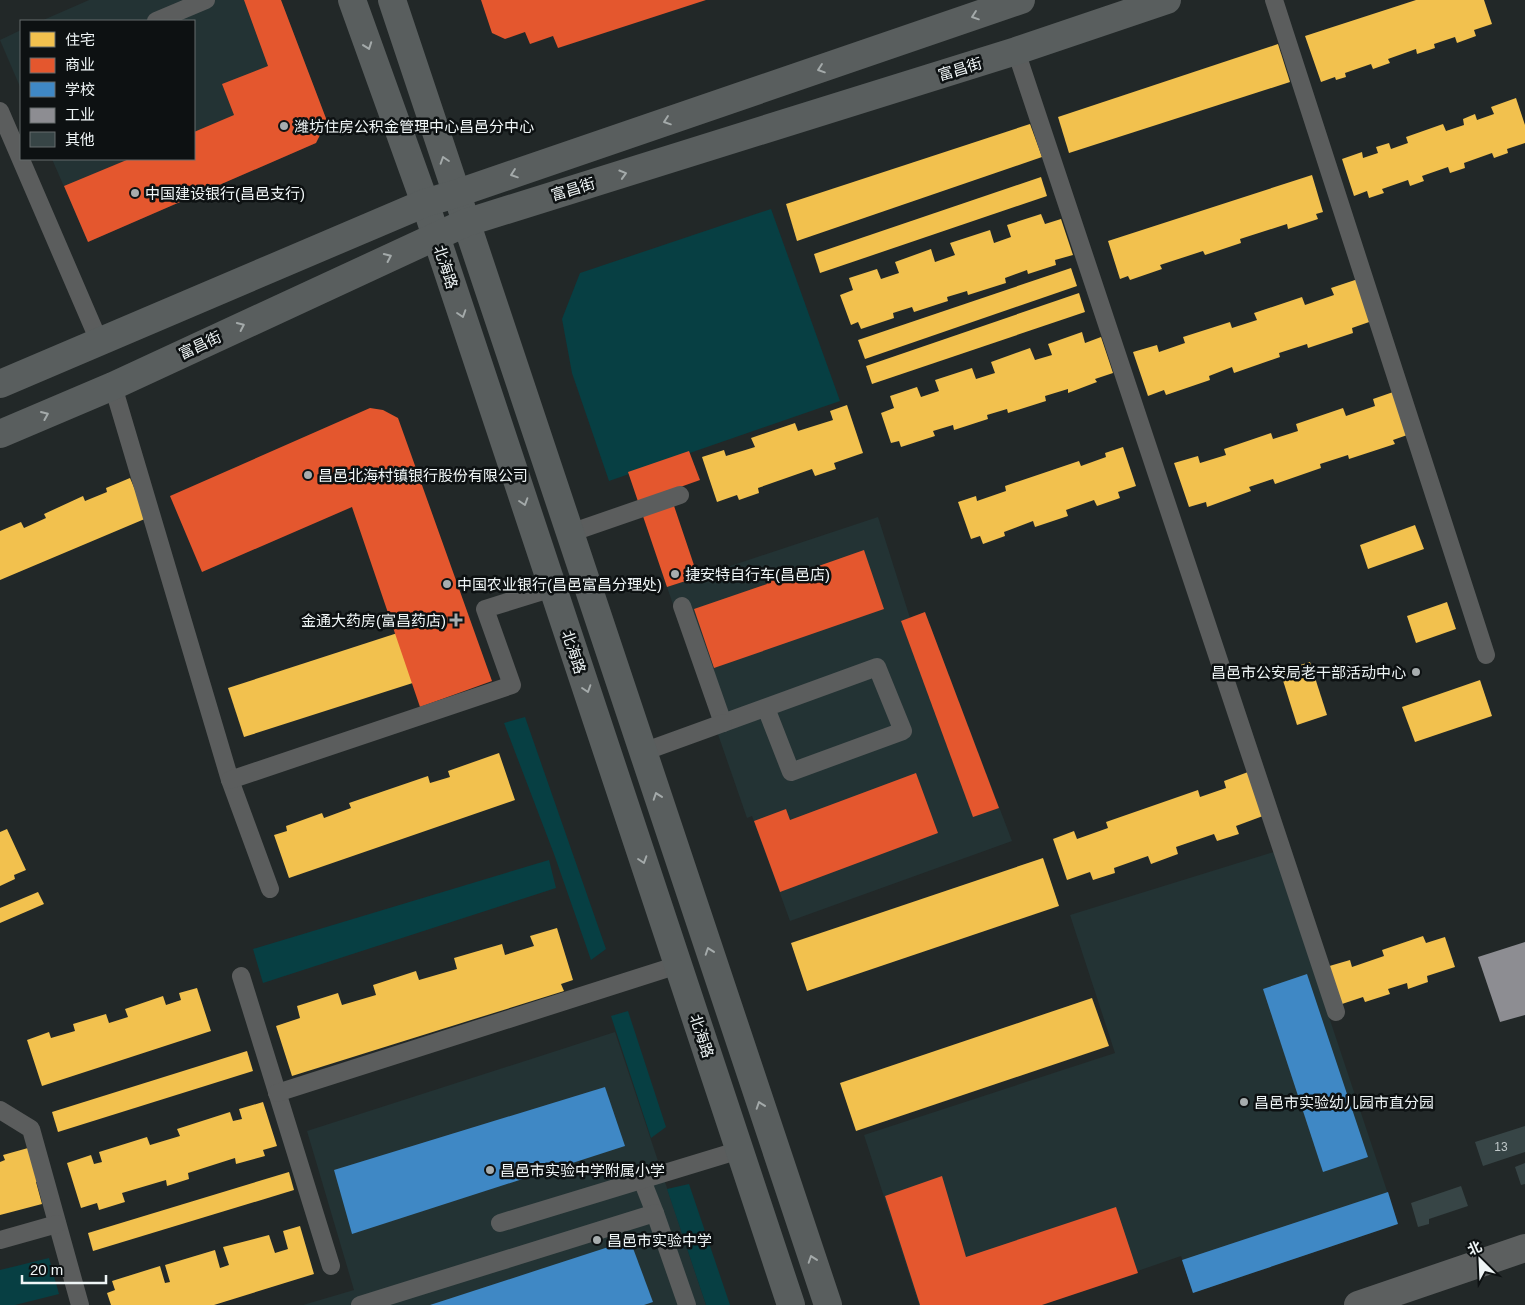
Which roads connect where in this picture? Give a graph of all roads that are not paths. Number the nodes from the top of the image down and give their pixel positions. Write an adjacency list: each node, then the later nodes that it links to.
1 (206, 0): 7 (lane)
2 (352, 0): 13 (main road, 北海路, one-way to 13)
3 (392, 0): 12 (main road, one-way to 3)
4 (1021, 0): 12 (main road, one-way to 12)
5 (1167, 0): 8 (main road, 富昌街)
6 (1274, 0): 24 (lane)
7 (158, 20)
8 (1016, 51): 14 (main road, 富昌街, one-way to 8); 32 (lane)
9 (0, 111): 10 (lane)
10 (20, 157)
11 (21, 160): 16 (lane)
12 (455, 194): 13 (main road); 14 (main road)
13 (425, 203): 15 (main road, 北海路); 16 (main road)
14 (465, 222): 15 (main road, 富昌街); 21 (main road)
15 (436, 235): 18 (main road, 富昌街, one-way to 15); 22 (main road, 北海路, one-way to 22)
16 (99, 341): 17 (main road)
17 (0, 384)
18 (112, 386): 19 (main road, 富昌街, one-way to 18); 28 (lane)
19 (0, 434)
20 (680, 495): 21 (lane)
21 (570, 533): 27 (main road)
22 (553, 588): 28 (lane); 30 (main road, 北海路, one-way to 30)
23 (682, 606): 26 (lane)
24 (1486, 655)
25 (766, 708): 25 (lane); 26 (lane)
26 (723, 723): 27 (lane)
27 (642, 752): 47 (main road, one-way to 27)
28 (230, 780): 29 (lane)
29 (270, 889)
30 (678, 965): 33 (lane); 35 (main road, 北海路)
31 (241, 976): 33 (lane)
32 (1336, 1012)
33 (277, 1093): 42 (lane)
34 (0, 1110): 39 (lane)
35 (740, 1150): 36 (lane); 46 (main road, 北海路)
36 (642, 1180): 37 (lane); 38 (lane)
37 (655, 1213): 44 (lane); 45 (lane)
38 (500, 1223)
39 (57, 1224): 40 (lane); 43 (lane)
40 (0, 1240)
41 (1525, 1248): 48 (street)
42 (332, 1266)
43 (80, 1305)
44 (360, 1305)
45 (687, 1305)
46 (791, 1305)
47 (828, 1305)
48 (1358, 1305)

